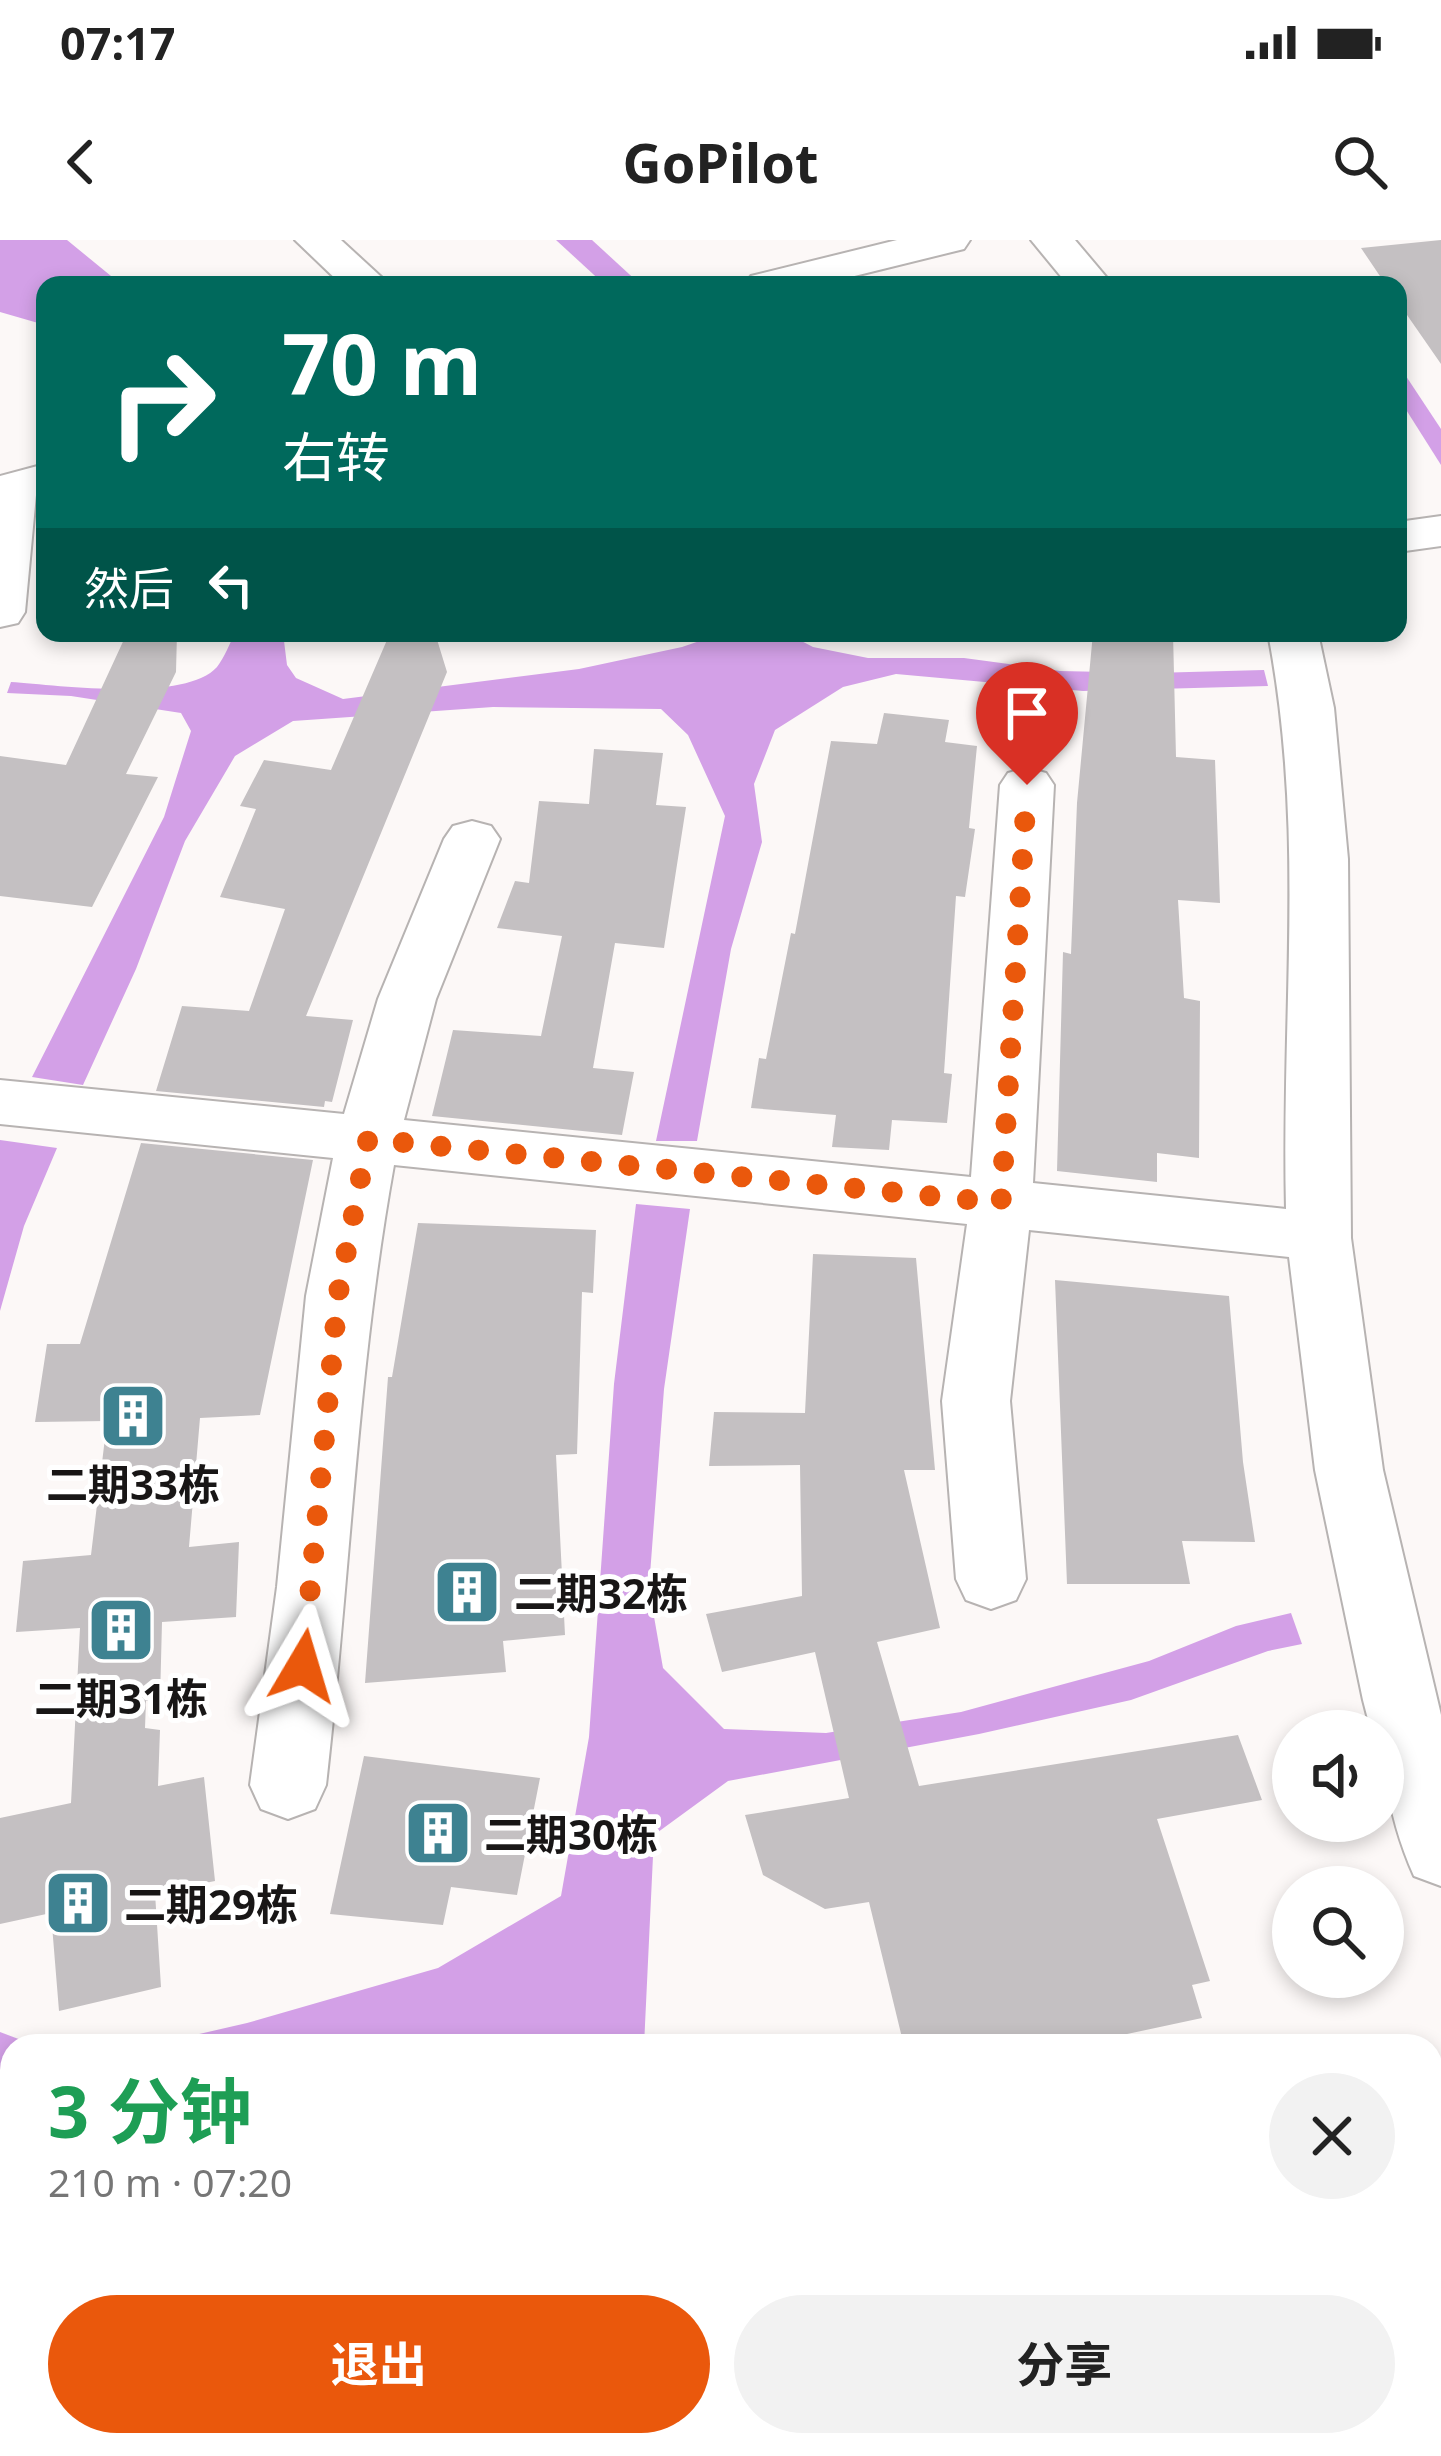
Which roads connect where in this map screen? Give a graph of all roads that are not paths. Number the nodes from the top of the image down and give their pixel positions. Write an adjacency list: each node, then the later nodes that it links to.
1 (316, 240): 5 (street)
2 (949, 240): 4 (street)
3 (1052, 240): 7 (street)
4 (841, 264): 6 (street)
5 (358, 276)
6 (798, 276)
7 (1083, 276)
8 (36, 481): 11 (street)
9 (1441, 531): 10 (street)
10 (1407, 535)
11 (0, 612)
12 (1295, 642): 18 (street)
13 (1027, 785): 17 (street)
14 (472, 839): 16 (street)
15 (0, 1102): 16 (street)
16 (368, 1139): 17 (street); 20 (street)
17 (1001, 1203): 18 (street); 19 (street)
18 (1319, 1236): 21 (street)
19 (991, 1579)
20 (288, 1785)
21 (1441, 1851)

